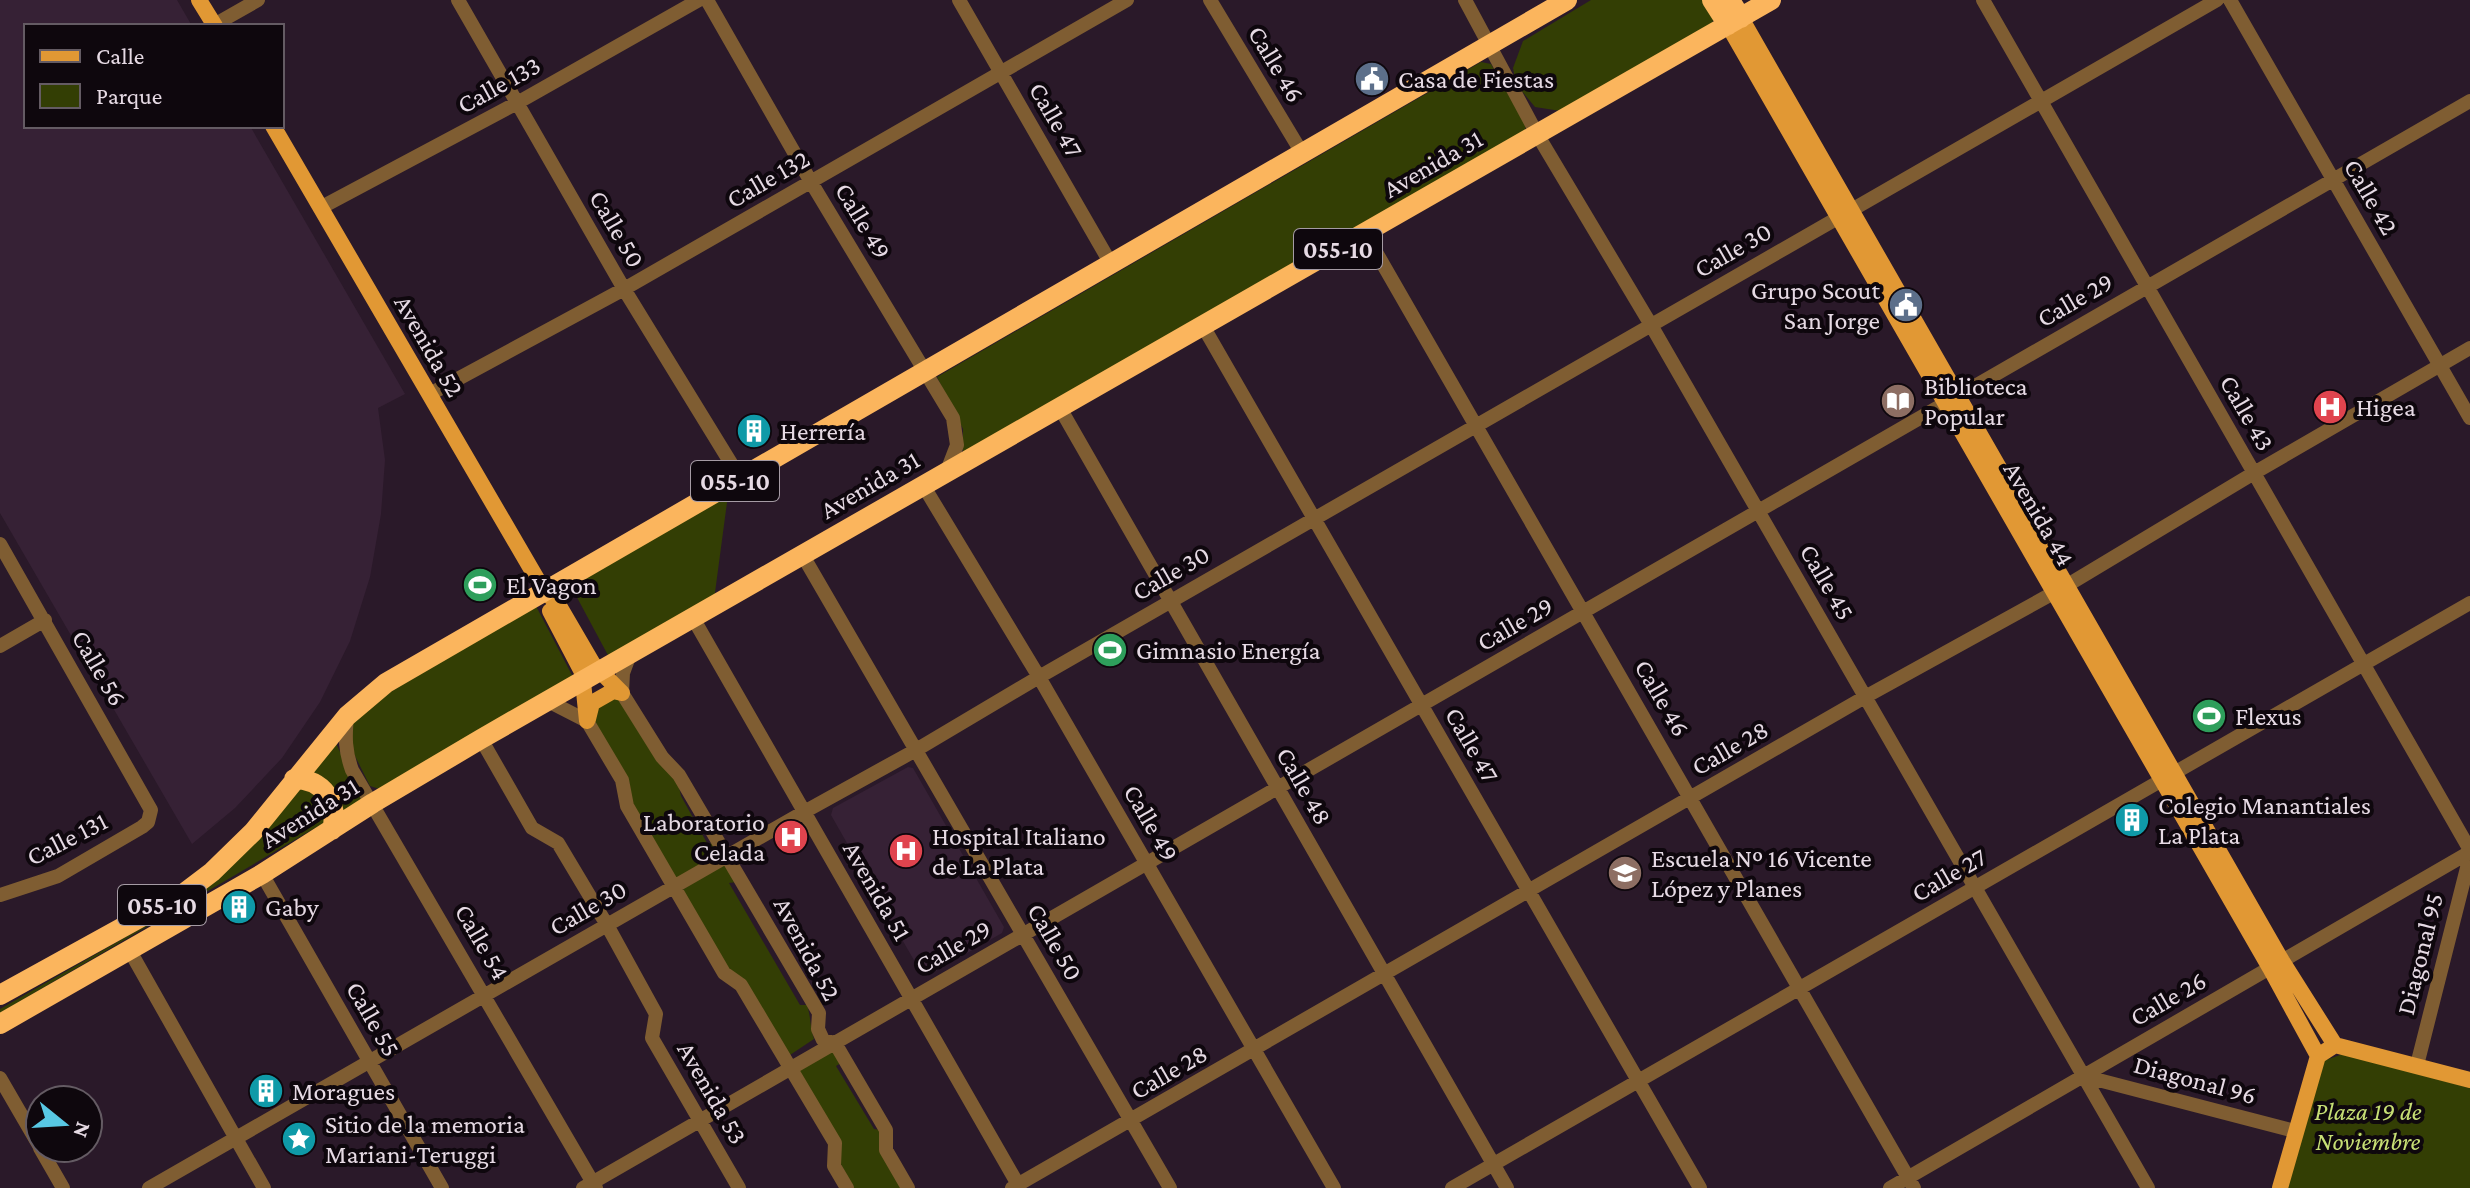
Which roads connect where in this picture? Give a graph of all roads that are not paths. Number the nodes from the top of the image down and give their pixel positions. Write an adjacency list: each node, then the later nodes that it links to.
1 (199, 0): 17 (main road)
2 (258, 0): 18 (street)
3 (458, 0): 23 (street, Calle 50)
4 (699, 0): 23 (street, Calle 133)
5 (707, 0): 28 (street, Calle 49)
6 (959, 0): 20 (street, Calle 47)
7 (1127, 0): 20 (street, Calle 132)
8 (1210, 0): 26 (street, Calle 46)
9 (1465, 0): 19 (street, Calle 45)
10 (1567, 0): 19 (highway, Avenida 31 / 055-10)
11 (1712, 0): 16 (highway, Avenida 44)
12 (1771, 0): 16 (highway, Avenida 31 / 055-10)
13 (1983, 0): 21 (street, Calle 43)
14 (2217, 0): 21 (street, Calle 30)
15 (2230, 0): 27 (street, Calle 42)
16 (1733, 14): 25 (highway, Avenida 31 / 055-10); 30 (main road, Avenida 44)
17 (213, 24)
18 (216, 24)
19 (1490, 44): 25 (street, Calle 45); 26 (highway, Avenida 31 / 055-10)
20 (1001, 73): 28 (street, Calle 132); 32 (street, Calle 47)
21 (2041, 101): 30 (street, Calle 30); 33 (street, Calle 43)
22 (2470, 101): 27 (street, Calle 29)
23 (517, 103): 29 (street, Calle 133); 34 (street, Calle 50)
24 (274, 128): 29 (main road, Avenida 52)
25 (1537, 134): 31 (highway, Avenida 31 / 055-10); 35 (street, Calle 45)
26 (1302, 153): 32 (highway, Avenida 31 / 055-10)
27 (2333, 180): 33 (street, Calle 29); 38 (street, Calle 42)
28 (811, 182): 34 (street, Calle 132); 39 (street, Calle 49)
29 (320, 208): 40 (main road, Avenida 52)
30 (1845, 214): 35 (street, Calle 30); 41 (main road, Avenida 44)
31 (1365, 233): 36 (highway, Avenida 31 / 055-10); 44 (street, Calle 46)
32 (1111, 264): 39 (highway, Avenida 31 / 055-10)
33 (2147, 286): 41 (street, Calle 29); 46 (street, Calle 43)
34 (624, 289): 40 (street, Calle 132); 47 (street, Calle 50)
35 (1651, 325): 44 (street, Calle 30); 49 (street, Calle 45)
36 (1203, 326): 42 (highway, Avenida 31 / 055-10); 50 (street, Calle 47)
37 (2470, 348): 38 (street, Calle 28)
38 (2440, 365): 43 (street, Calle 42); 46 (street, Calle 28)
39 (926, 372): 45 (street, Calle 49); 47 (highway, Avenida 31 / 055-10)
40 (430, 394): 54 (main road, Avenida 52)
41 (1951, 399): 49 (street, Calle 29); 53 (main road, Avenida 44)
42 (1060, 408): 45 (highway, Avenida 31 / 055-10); 55 (street, Calle 48)
43 (2470, 418)
44 (1478, 425): 50 (street, Calle 30); 57 (street, Calle 46)
45 (947, 471): 48 (highway, Avenida 31 / 055-10)
46 (2254, 473): 53 (street, Calle 28); 62 (street, Calle 43)
47 (740, 478): 54 (highway, Avenida 31 / 055-10)
48 (923, 485): 52 (highway, Avenida 31 / 055-10); 64 (street, Calle 49)
49 (1758, 511): 57 (street, Calle 29); 66 (street, Calle 45)
50 (1314, 519): 55 (street, Calle 30); 68 (street, Calle 47)
51 (0, 544): 59 (street, Calle 56)
52 (802, 554): 58 (highway, Avenida 31 / 055-10); 72 (street, Calle 50)
53 (2060, 590): 66 (street, Calle 28); 73 (main road, Avenida 44)
54 (544, 591): 63 (main road, Avenida 52); 69 (highway, Avenida 31 / 055-10)
55 (1171, 601): 64 (street, Calle 30); 75 (street, Calle 48)
56 (2470, 603): 62 (street, Calle 27)
57 (1584, 611): 68 (street, Calle 29); 76 (street, Calle 46)
58 (693, 618): 61 (highway, Avenida 31 / 055-10); 78 (street, Avenida 51)
59 (45, 620): 60 (street); 79 (street, Calle 56)
60 (0, 646)
61 (630, 654): 63 (highway, Avenida 31 / 055-10); 65 (street)
62 (2364, 664): 73 (street, Calle 27); 81 (street, Calle 43)
63 (592, 676): 65 (main road, Avenida 52); 67 (highway, Avenida 31 / 055-10); 70 (main road, Avenida 52)
64 (1039, 677): 72 (street, Calle 30); 83 (street, Calle 49)
65 (622, 693): 70 (main road); 82 (street, Avenida 52)
66 (1865, 697): 76 (street, Calle 28); 86 (street, Calle 45)
67 (548, 701): 70 (street); 71 (highway, Avenida 31 / 055-10)
68 (1422, 705): 75 (street, Calle 29); 87 (street, Calle 47)
69 (347, 716): 74 (highway, Avenida 31 / 055-10); 77 (street, Calle 54)
70 (587, 721): 85 (street, Avenida 52)
71 (481, 739): 77 (highway, Avenida 31 / 055-10); 89 (street, Avenida 53)
72 (916, 750): 78 (street, Calle 30); 90 (street, Calle 50)
73 (2168, 776): 86 (street, Calle 27); 92 (main road, Avenida 44)
74 (294, 779): 80 (highway); 94 (highway, Avenida 31 / 055-10)
75 (1278, 788): 83 (street, Calle 29); 93 (street, Calle 48)
76 (1691, 798): 87 (street, Calle 28); 95 (street, Calle 46)
77 (373, 803): 80 (highway, Avenida 31 / 055-10); 96 (street, Calle 54)
78 (804, 812): 82 (street, Calle 30); 97 (street, Avenida 51)
79 (150, 817): 88 (street, Calle 131)
80 (332, 830): 84 (highway, Avenida 31 / 055-10)
81 (2470, 853): 92 (street, Calle 26); 104 (street, Diagonal 95)
82 (728, 855): 85 (street, Calle 30); 99 (street, Avenida 52)
83 (1146, 864): 90 (street, Calle 29); 101 (street, Calle 49)
84 (262, 874): 91 (highway, Avenida 31 / 055-10); 103 (street, Calle 55)
85 (674, 887): 89 (street, Calle 30); 105 (street, Avenida 52)
86 (1975, 888): 95 (street, Calle 27); 106 (street, Calle 45)
87 (1529, 891): 93 (street, Calle 28); 109 (street, Calle 47)
88 (0, 895)
89 (607, 925): 96 (street, Calle 30); 111 (street, Avenida 53)
90 (1023, 935): 97 (street, Calle 29); 112 (street, Calle 50)
91 (130, 951): 98 (highway, Avenida 31 / 055-10); 114 (street)
92 (2276, 964): 100 (main road, Avenida 44); 102 (main road, Avenida 44); 106 (street, Calle 26)
93 (1385, 975): 101 (street, Calle 28); 116 (street, Calle 48)
94 (2, 988)
95 (1800, 988): 109 (street, Calle 27); 117 (street, Calle 46)
96 (485, 995): 103 (street, Calle 30); 118 (street, Calle 54)
97 (911, 999): 99 (street, Calle 29); 119 (street, Avenida 51)
98 (0, 1024)
99 (835, 1043): 105 (street, Calle 29); 126 (street, Avenida 52)
100 (2335, 1045): 102 (main road); 104 (main road)
101 (1255, 1050): 112 (street, Calle 28); 128 (street, Calle 49)
102 (2318, 1056): 113 (main road)
103 (370, 1061): 114 (street, Calle 30); 123 (street, Calle 55)
104 (2417, 1065): 108 (main road)
105 (792, 1068): 111 (street, Calle 29); 125 (street, Avenida 52)
106 (2083, 1076): 113 (street, Diagonal 96); 117 (street, Calle 26); 133 (street, Calle 45)
107 (0, 1078): 110 (street)
108 (2470, 1080)
109 (1639, 1081): 116 (street, Calle 27); 131 (street, Calle 47)
110 (24, 1120)
111 (699, 1121): 118 (street, Calle 29); 124 (street, Avenida 53)
112 (1131, 1121): 119 (street, Calle 28); 127 (street, Calle 50)
113 (2295, 1131): 134 (main road)
114 (236, 1138): 121 (street, Calle 30); 122 (street)
115 (49, 1164): 120 (street)
116 (1493, 1164): 129 (street, Calle 27); 130 (street, Calle 48)
117 (1911, 1183): 132 (street, Calle 26)
118 (590, 1186)
119 (1017, 1187)
120 (63, 1188)
121 (149, 1188)
122 (264, 1188)
123 (442, 1188)
124 (739, 1188)
125 (847, 1188)
126 (908, 1188)
127 (1170, 1188)
128 (1334, 1188)
129 (1452, 1188)
130 (1507, 1188)
131 (1700, 1188)
132 (1890, 1188)
133 (2148, 1188)
134 (2280, 1188)

